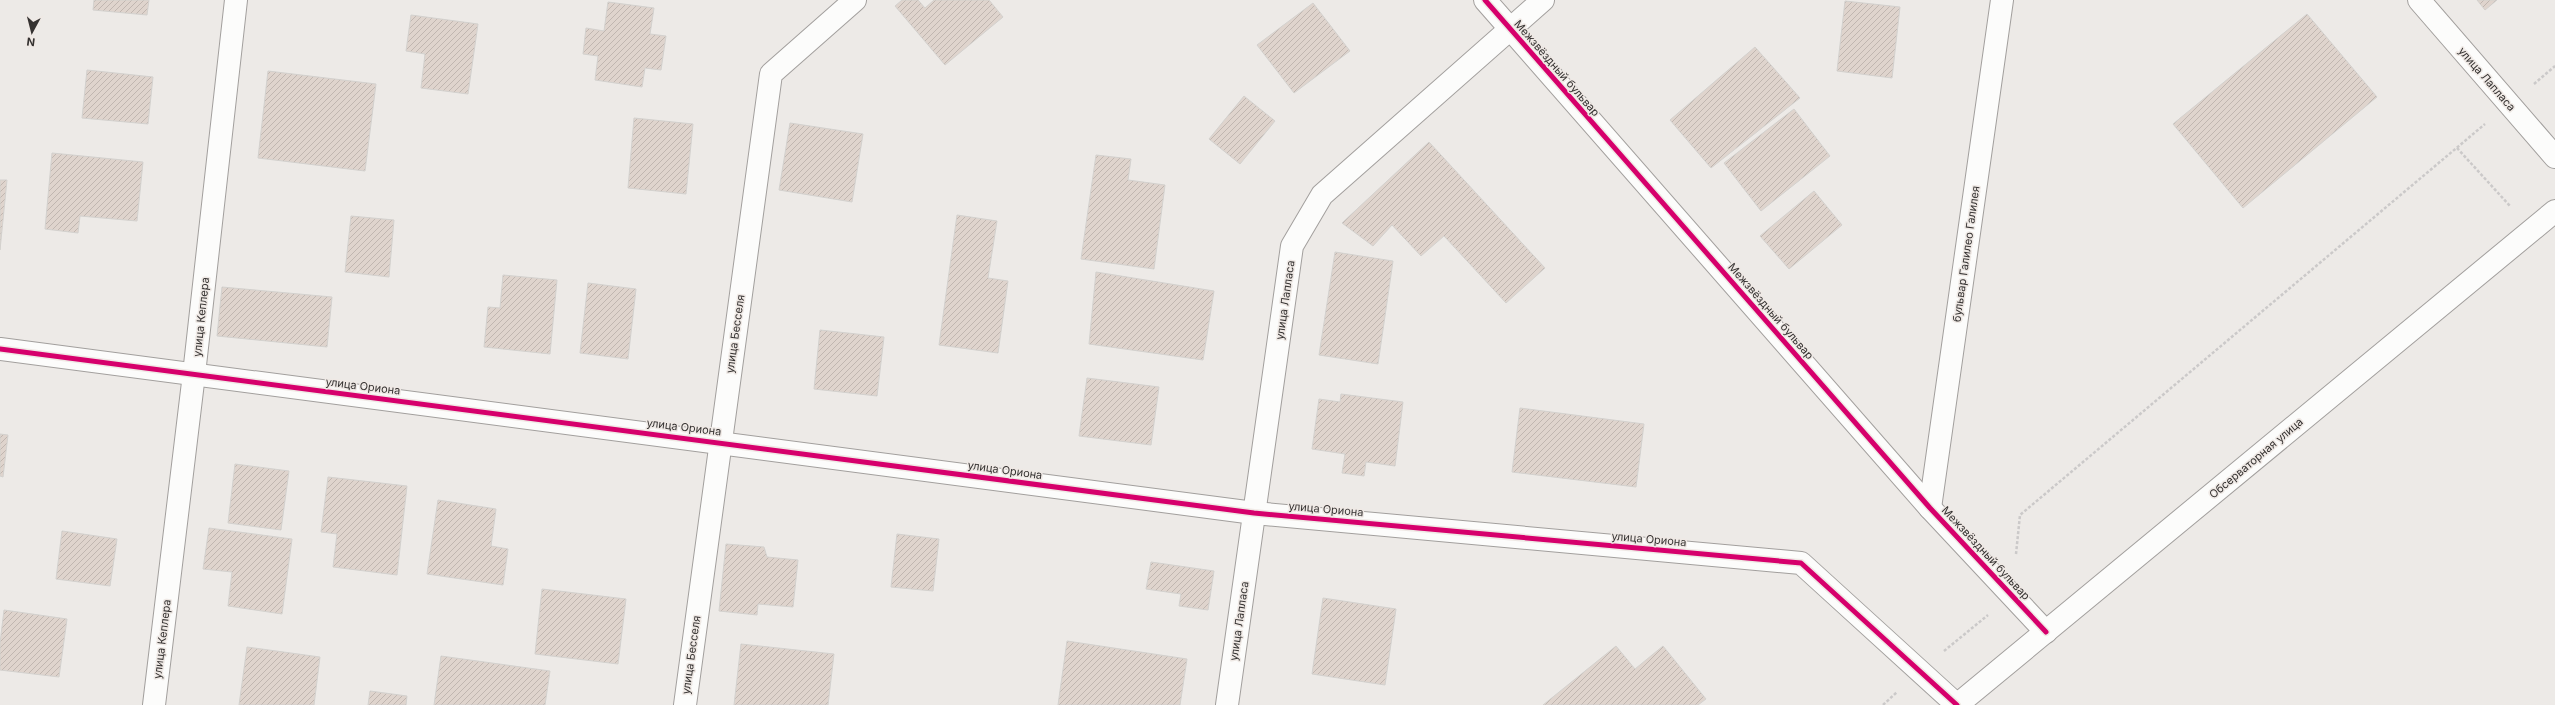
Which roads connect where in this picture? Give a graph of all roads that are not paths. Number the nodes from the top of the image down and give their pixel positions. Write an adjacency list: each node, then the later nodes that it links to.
1 (236, 0): 11 (street, улица Кеплера)
2 (855, 0): 12 (street, улица Бесселя)
3 (1485, 0): 7 (street, Межзвёздный бульвар)
4 (1543, 0): 7 (street, улица Лапласа)
5 (2002, 0): 13 (street, бульвар Галилео Галилея)
6 (2419, 0): 8 (street, улица Лапласа)
7 (1510, 29): 13 (street, Межзвёздный бульвар); 14 (street, улица Лапласа)
8 (2555, 157)
9 (2555, 211): 15 (street, Обсерваторная улица)
10 (0, 349): 11 (street, улица Ориона)
11 (194, 374): 12 (street, улица Ориона); 16 (street, улица Кеплера)
12 (720, 442): 14 (street, улица Ориона); 17 (street, улица Бесселя)
13 (1930, 508): 15 (street, Межзвёздный бульвар)
14 (1254, 513): 18 (street, улица Лапласа); 19 (street, улица Ориона)
15 (2046, 632): 19 (street, Обсерваторная улица)
16 (154, 705)
17 (685, 705)
18 (1228, 705)
19 (1957, 705)

